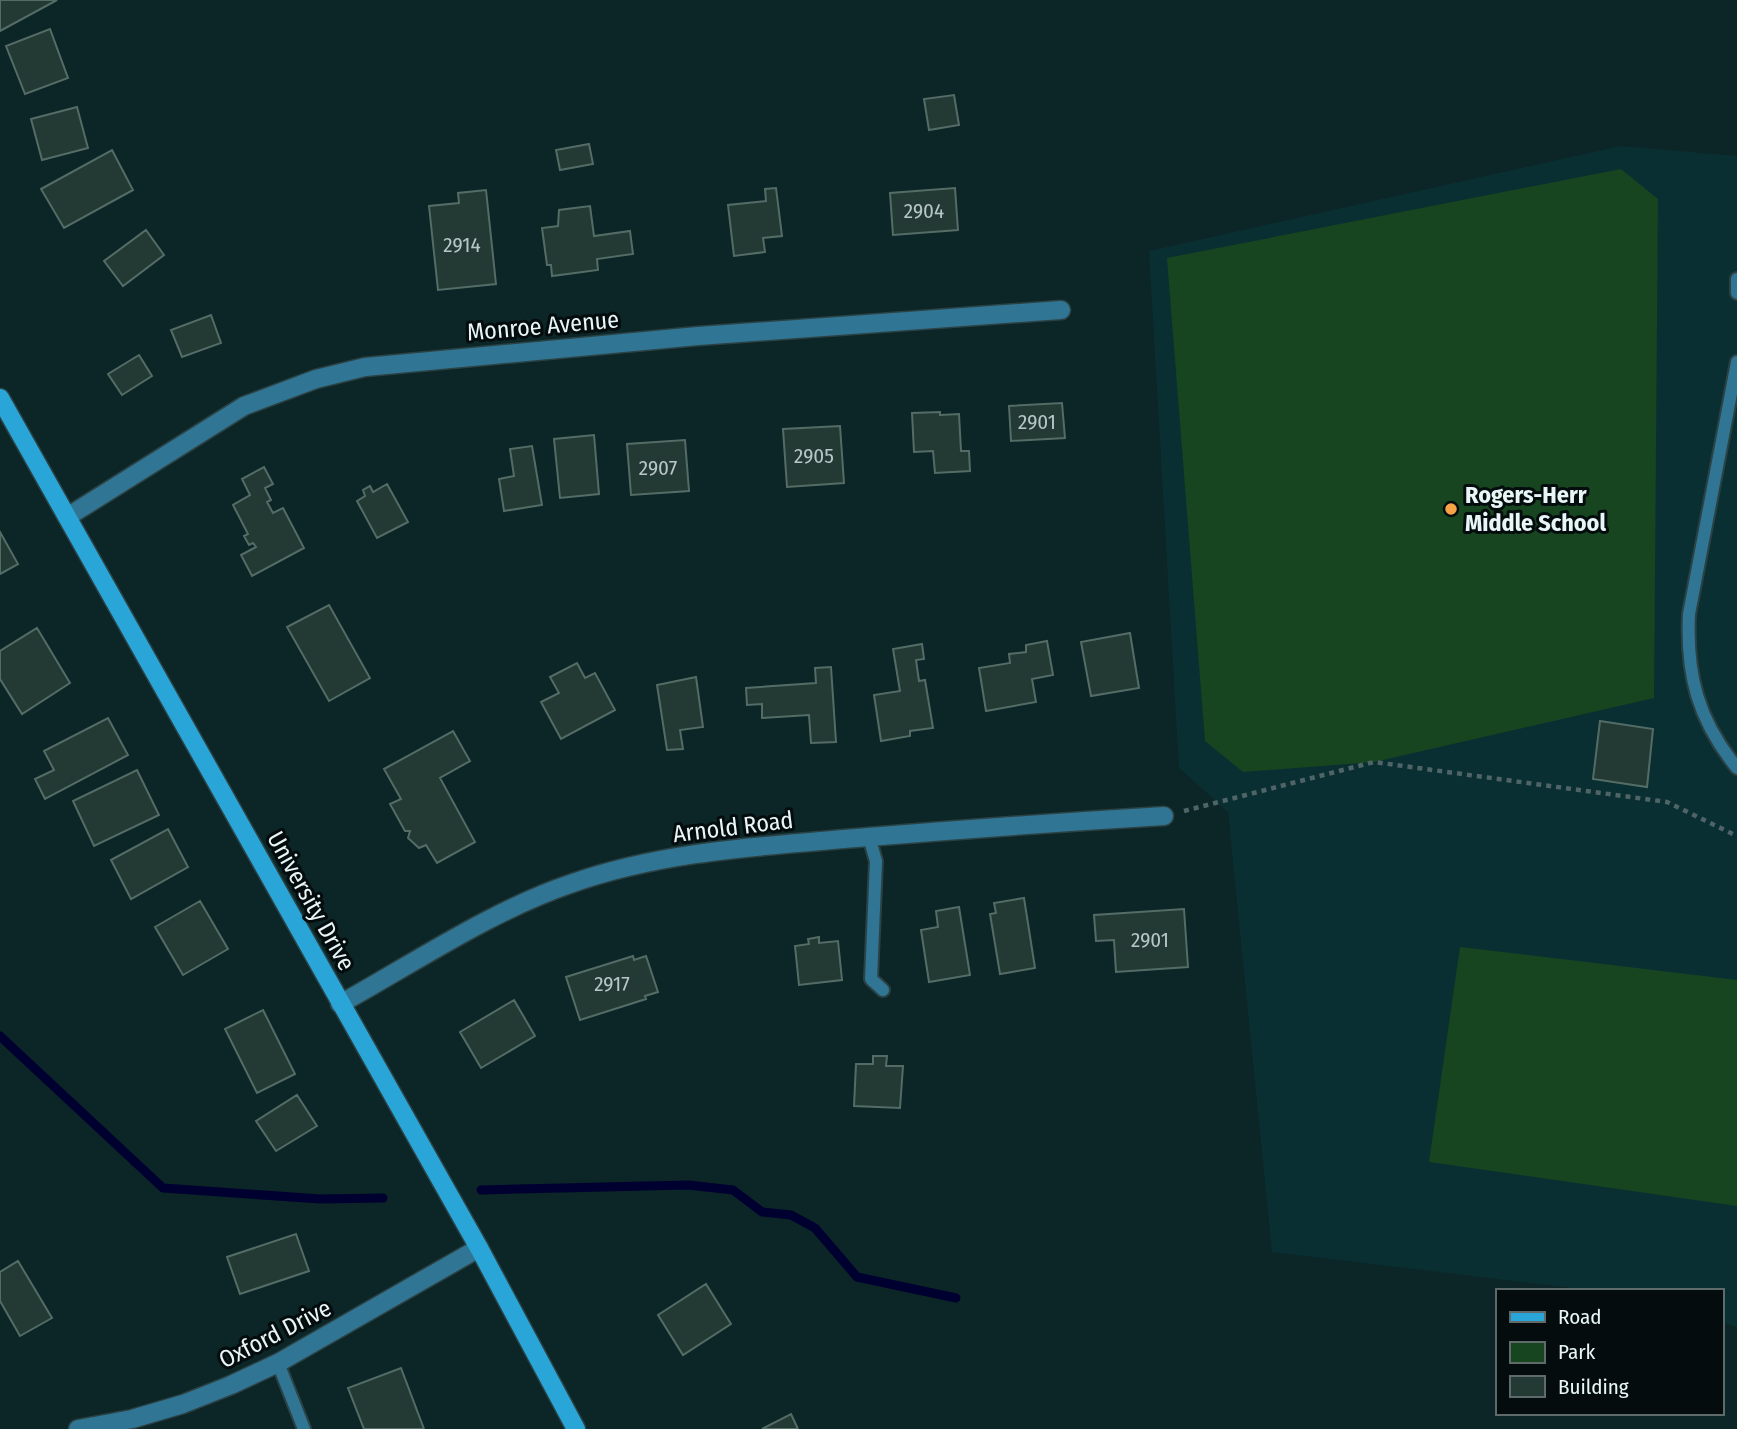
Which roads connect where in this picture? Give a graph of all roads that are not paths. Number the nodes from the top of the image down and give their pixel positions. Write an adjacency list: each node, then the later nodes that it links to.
1 (1737, 279): 2 (lane)
2 (1737, 293)
3 (1061, 310): 6 (street, Monroe Avenue)
4 (1737, 362): 7 (lane)
5 (0, 398): 6 (main road, University Drive)
6 (67, 517): 11 (main road, University Drive)
7 (1737, 768)
8 (1164, 816): 9 (street, Arnold Road)
9 (869, 837): 10 (lane); 11 (street, Arnold Road)
10 (883, 990)
11 (340, 1004): 12 (main road, University Drive)
12 (479, 1248): 13 (street, Oxford Drive); 16 (main road, University Drive)
13 (278, 1363): 14 (street, Oxford Drive); 15 (lane)
14 (78, 1429)
15 (304, 1429)
16 (576, 1429)

